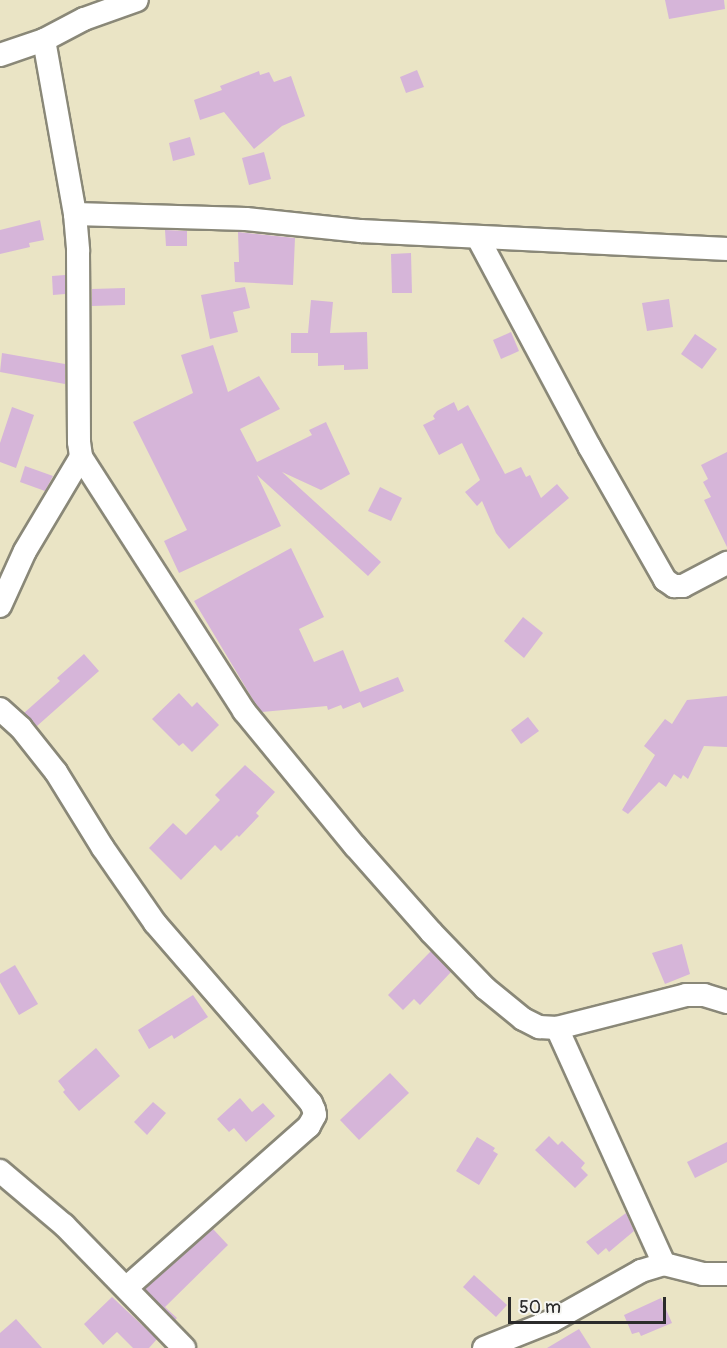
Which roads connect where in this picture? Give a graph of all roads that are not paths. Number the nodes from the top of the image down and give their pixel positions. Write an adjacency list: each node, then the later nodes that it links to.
1 (137, 0): 2 (street)
2 (44, 40): 3 (street); 4 (street)
3 (0, 55)
4 (75, 213): 5 (street); 7 (street)
5 (478, 238): 6 (street); 8 (street)
6 (727, 249)
7 (81, 457): 9 (street); 12 (street)
8 (727, 563)
9 (0, 606)
10 (0, 709): 16 (street)
11 (727, 1002): 12 (street)
12 (558, 1028): 14 (street)
13 (0, 1171): 16 (street)
14 (664, 1263): 15 (street); 18 (street)
15 (727, 1274)
16 (126, 1288): 17 (street)
17 (184, 1348)
18 (484, 1348)

